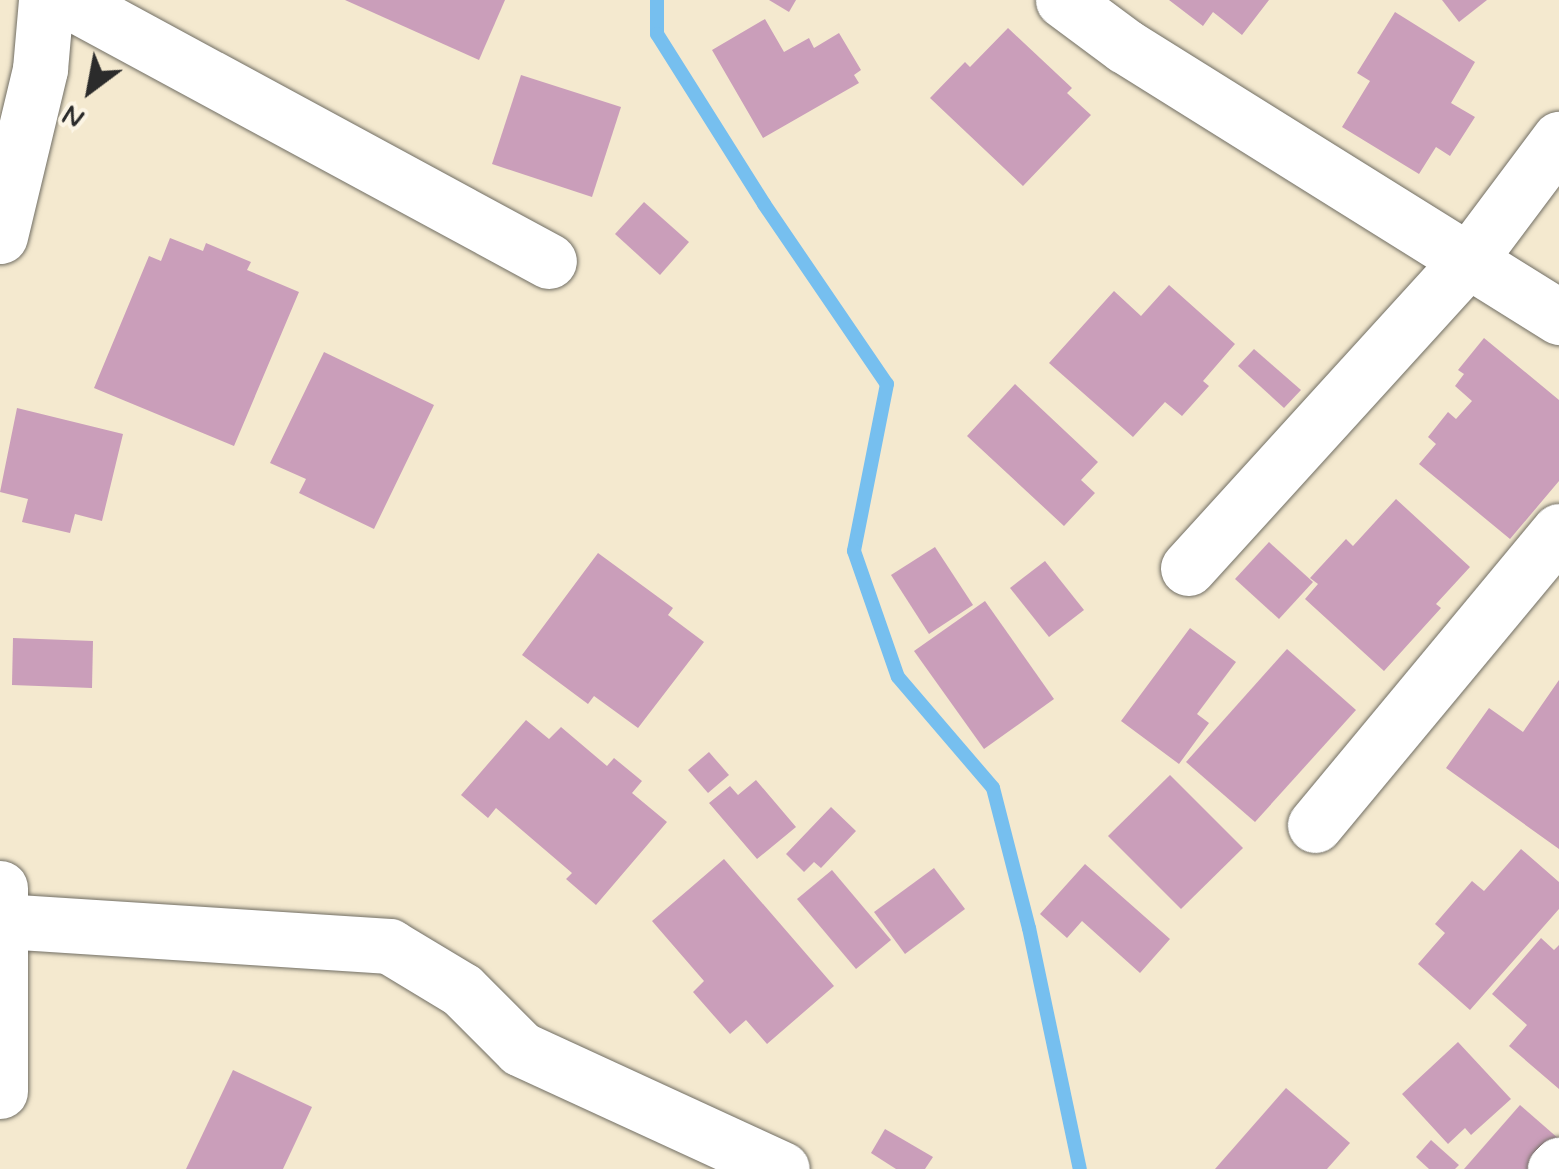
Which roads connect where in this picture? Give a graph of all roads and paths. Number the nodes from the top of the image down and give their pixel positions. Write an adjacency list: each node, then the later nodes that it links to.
1 (46, 0): 5 (street)
2 (67, 0): 7 (street)
3 (1064, 0): 6 (street)
4 (1559, 139): 6 (street)
5 (0, 236)
6 (1470, 258): 8 (street); 10 (street)
7 (548, 261)
8 (1559, 318)
9 (1559, 531): 11 (street)
10 (1188, 568)
11 (1316, 825)
12 (2, 905): 13 (street); 14 (street)
13 (0, 1091)
14 (782, 1169)

